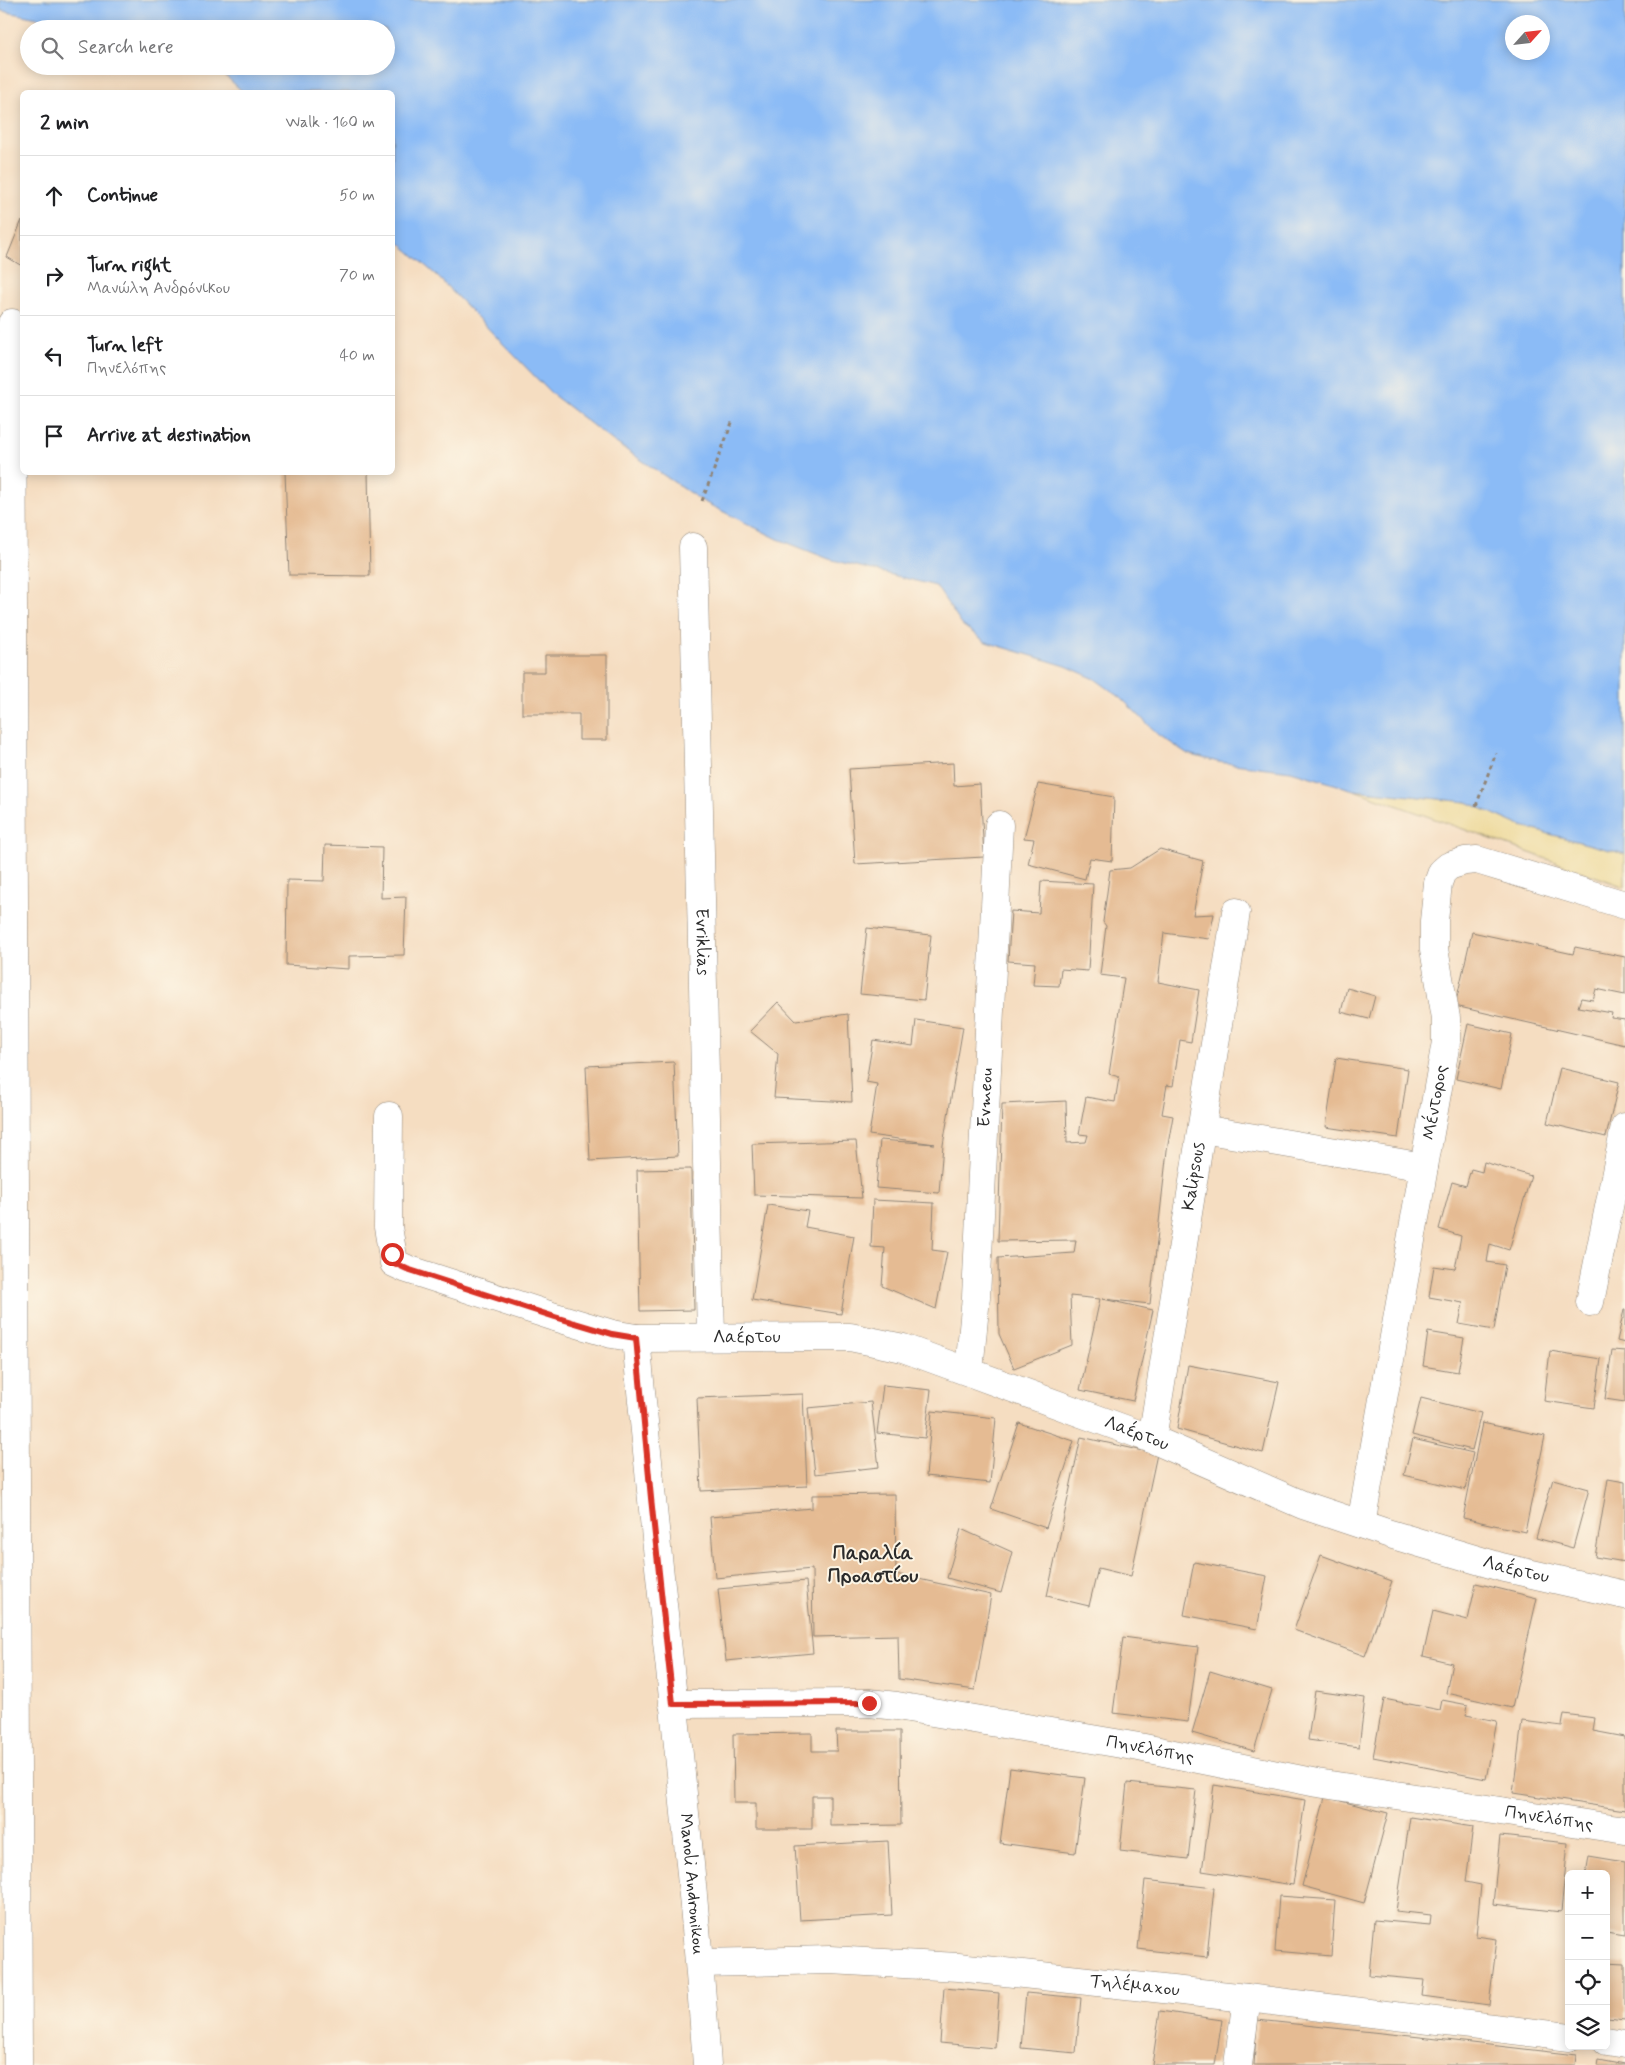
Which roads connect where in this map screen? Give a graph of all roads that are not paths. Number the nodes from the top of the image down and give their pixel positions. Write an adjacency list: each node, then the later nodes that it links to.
1 (12, 323): 24 (street)
2 (693, 547): 11 (street, Evriklias)
3 (999, 824): 13 (street, Evmeou)
4 (1625, 905): 9 (street, Μέντορος)
5 (1236, 912): 8 (street, Kalipsous)
6 (389, 1116): 12 (street, Λαέρτου)
7 (1625, 1127): 10 (street)
8 (1202, 1129): 9 (street); 14 (street, Kalipsous)
9 (1424, 1167): 15 (street, Μέντορος)
10 (1590, 1302)
11 (711, 1337): 12 (street, Λαέρτου); 13 (street, Λαέρτου)
12 (636, 1338): 17 (street, Manoli Andronikou)
13 (970, 1371): 14 (street, Λαέρτου)
14 (1152, 1439): 15 (street, Λαέρτου)
15 (1362, 1524): 16 (street, Λαέρτου)
16 (1625, 1595)
17 (673, 1704): 18 (street, Πηνελόπης); 19 (street, Manoli Andronikou)
18 (1625, 1830)
19 (700, 1963): 20 (street, Τηλέμαχου); 25 (street, Manoli Andronikou)
20 (1247, 1998): 21 (street, Τηλέμαχου); 26 (street)
21 (1565, 2037)
22 (1610, 2042): 23 (street)
23 (1625, 2044)
24 (18, 2065)
25 (707, 2065)
26 (1238, 2065)

